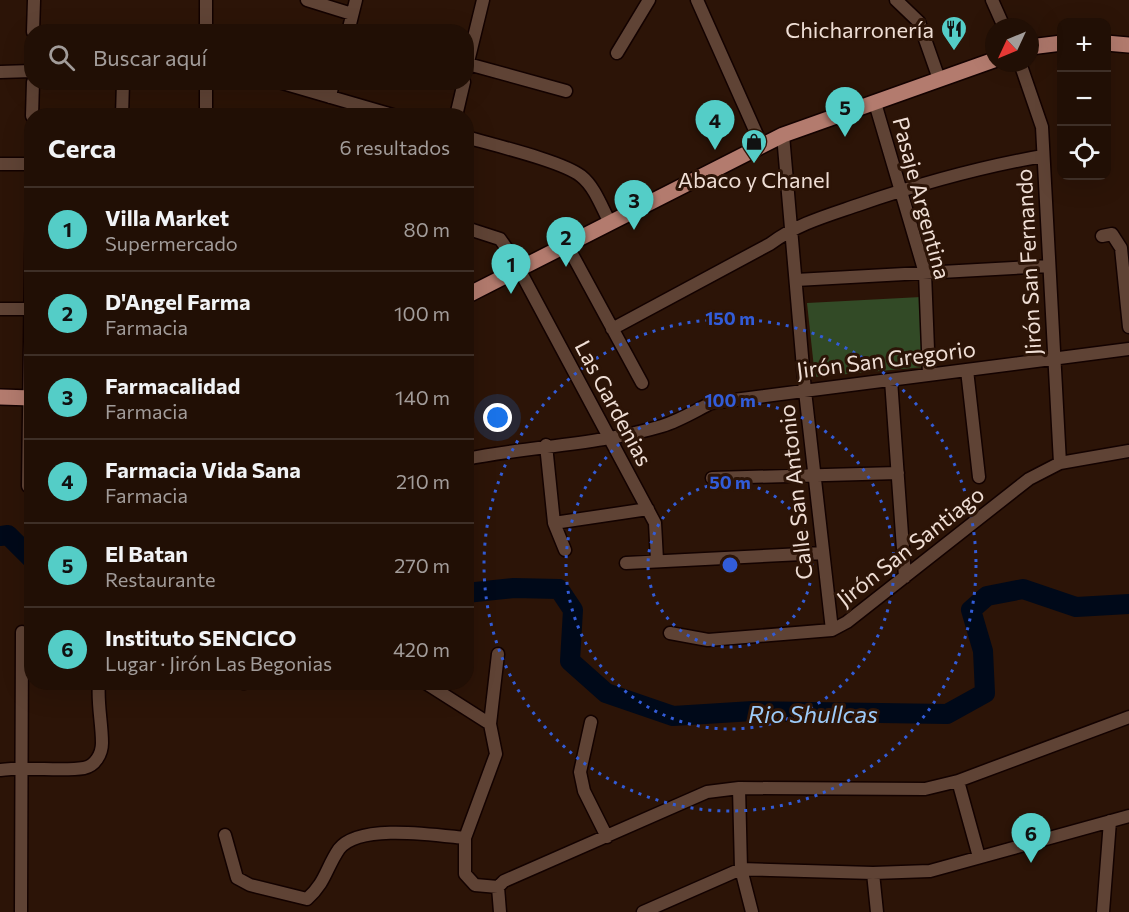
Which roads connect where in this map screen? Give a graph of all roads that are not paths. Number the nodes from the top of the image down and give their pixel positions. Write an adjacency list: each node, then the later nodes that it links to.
1 (33, 0): 12 (street)
2 (206, 0): 13 (street)
3 (307, 0): 10 (street)
4 (356, 0): 10 (street)
5 (483, 0): 15 (street)
6 (649, 0): 20 (street)
7 (697, 0): 43 (street)
8 (896, 0): 26 (street)
9 (992, 0): 11 (street)
10 (352, 14): 14 (street)
11 (1000, 18)
12 (33, 24)
13 (206, 24)
14 (350, 24)
15 (474, 38)
16 (1111, 43): 18 (main road)
17 (1057, 44): 19 (main road)
18 (1129, 45)
19 (1039, 46)
20 (617, 52)
21 (985, 63): 26 (main road)
22 (474, 69): 33 (street)
23 (0, 72): 24 (street)
24 (24, 72)
25 (1023, 72): 44 (street, Jirón San Fernando)
26 (939, 79): 35 (main road)
27 (33, 90): 36 (street)
28 (123, 90): 37 (street)
29 (206, 90): 38 (street)
30 (306, 90): 34 (street)
31 (331, 90): 34 (street)
32 (462, 90): 40 (street)
33 (566, 91)
34 (330, 97): 39 (street)
35 (875, 103): 41 (main road); 47 (street, Pasaje Argentina)
36 (32, 108)
37 (122, 108)
38 (206, 108)
39 (368, 108)
40 (458, 108)
41 (783, 135): 43 (main road); 49 (street, Calle San Antonio)
42 (474, 140): 48 (street)
43 (762, 146): 48 (main road)
44 (1044, 156): 47 (street); 53 (street, Jirón San Fernando)
45 (0, 164): 46 (street)
46 (24, 164)
47 (901, 190): 49 (street); 55 (street, Pasaje Argentina)
48 (610, 223): 52 (main road)
49 (791, 228): 56 (street, Calle San Antonio); 61 (street)
50 (474, 231): 54 (street, Las Gardenias)
51 (1102, 236): 60 (street)
52 (567, 245): 54 (main road); 61 (street)
53 (1049, 266): 55 (street); 63 (street, Jirón San Fernando)
54 (519, 270): 57 (main road); 71 (street, Las Gardenias)
55 (925, 273): 56 (street); 65 (street, Pasaje Argentina)
56 (796, 280): 68 (street, Calle San Antonio)
57 (474, 292)
58 (0, 309): 59 (street)
59 (24, 309)
60 (1129, 327)
61 (612, 329): 67 (street)
62 (1129, 350): 63 (street, Jirón San Gregorio)
63 (1054, 359): 64 (street, Jirón San Gregorio); 75 (street, Jirón San Fernando)
64 (967, 370): 65 (street, Jirón San Gregorio); 78 (street)
65 (929, 375): 66 (street, Jirón San Gregorio)
66 (891, 380): 68 (street, Jirón San Gregorio); 76 (street)
67 (642, 383)
68 (806, 391): 71 (street, Jirón San Gregorio); 77 (street, Calle San Antonio)
69 (0, 397): 70 (main road)
70 (24, 398)
71 (610, 439): 72 (street, Jirón San Gregorio); 80 (street, Las Gardenias)
72 (546, 445): 74 (street, Jirón San Gregorio); 81 (street)
73 (1129, 451): 75 (street, Jirón San Santiago)
74 (474, 457)
75 (1060, 463): 86 (street, Jirón San Santiago)
76 (897, 472): 77 (street); 86 (street)
77 (815, 475): 79 (street); 83 (street, Calle San Antonio)
78 (979, 477)
79 (712, 478)
80 (648, 509): 81 (street); 84 (street, Las Gardenias)
81 (554, 523): 82 (street)
82 (565, 550)
83 (823, 553): 84 (street); 87 (street, Calle San Antonio)
84 (657, 560): 85 (street)
85 (626, 563)
86 (905, 577): 87 (street, Jirón San Santiago)
87 (832, 630): 89 (street, Jirón San Santiago)
88 (22, 632): 96 (street)
89 (670, 633)
90 (498, 654): 95 (street)
91 (99, 690): 96 (street)
92 (437, 690): 95 (street)
93 (1129, 717): 98 (street)
94 (591, 722): 103 (street)
95 (490, 724): 104 (street)
96 (23, 767): 97 (street); 109 (street)
97 (0, 770)
98 (958, 781): 99 (street); 105 (street)
99 (739, 788): 103 (street); 106 (street)
100 (1129, 816): 101 (street)
101 (1110, 821): 105 (street); 114 (street)
102 (225, 835): 104 (street)
103 (607, 837): 108 (street)
104 (465, 838): 108 (street)
105 (979, 857): 107 (street)
106 (741, 869): 107 (street); 111 (street); 112 (street)
107 (873, 873): 113 (street)
108 (501, 884): 110 (street)
109 (21, 912)
110 (500, 912)
111 (643, 912)
112 (752, 912)
113 (877, 912)
114 (1103, 912)

